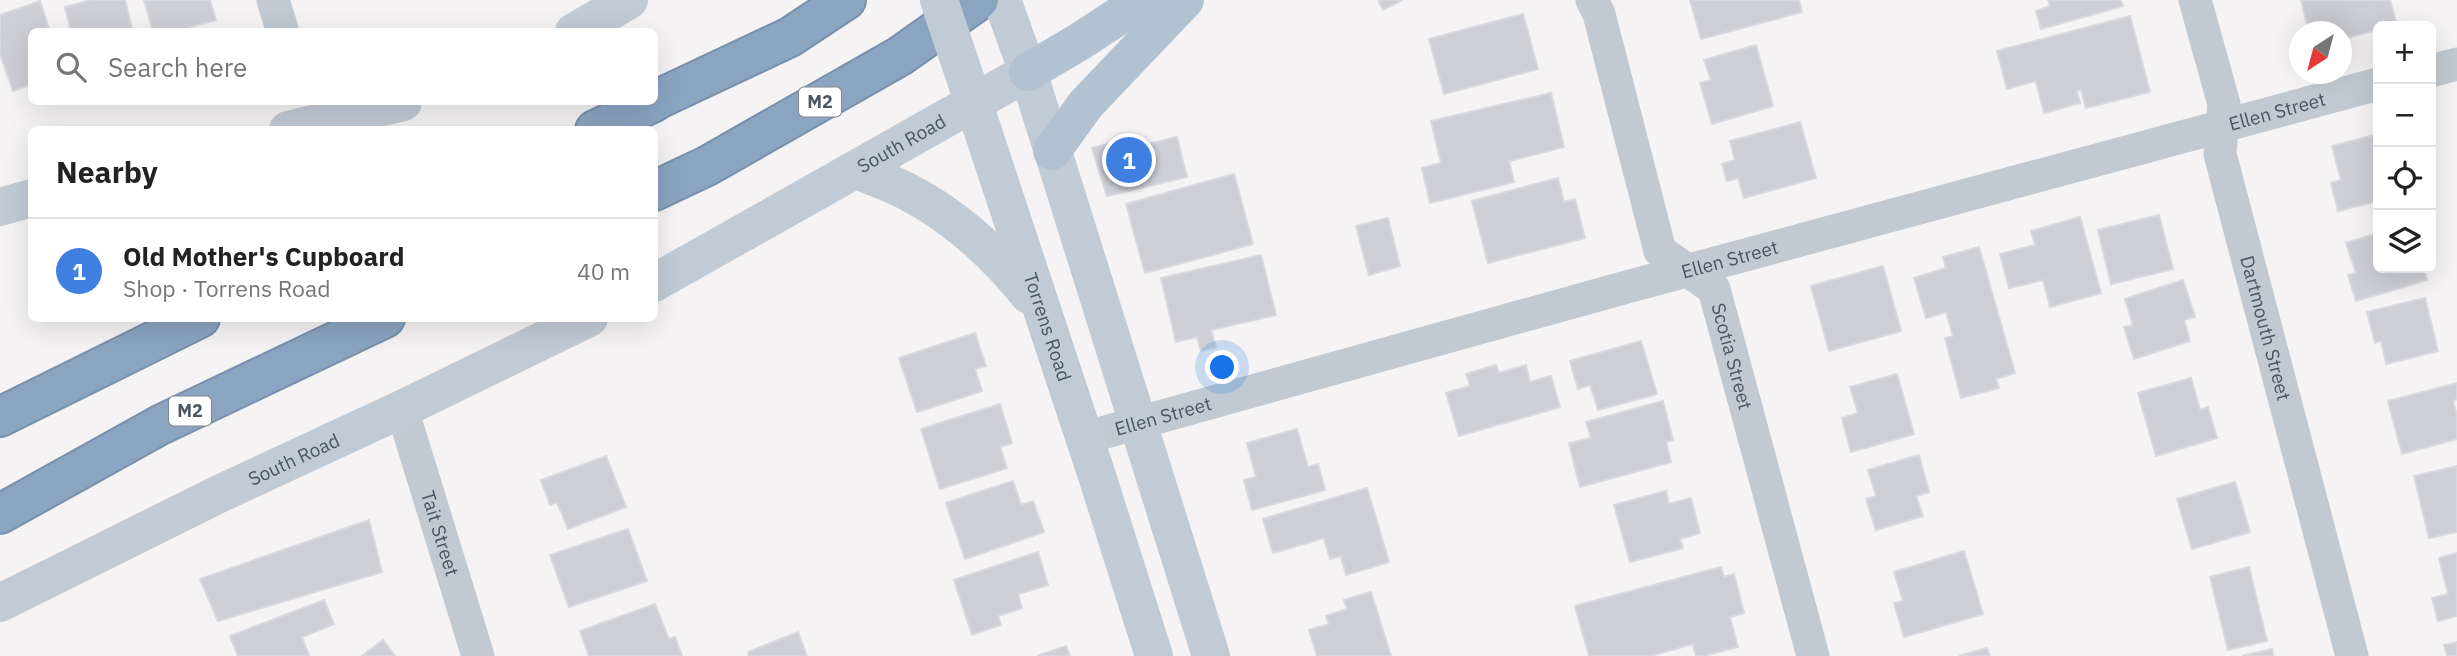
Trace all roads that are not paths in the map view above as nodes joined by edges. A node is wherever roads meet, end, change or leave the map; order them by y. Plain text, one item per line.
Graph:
1 (273, 0) edge
2 (629, 0) edge
3 (846, 0) edge
4 (939, 0) edge
5 (979, 0) edge
6 (1002, 0) edge
7 (1143, 0) edge
8 (1185, 0) edge
9 (1592, 0) edge
10 (2195, 0) edge
11 (282, 28) edge
12 (581, 28) edge
13 (2457, 64) edge
14 (2436, 70) edge
15 (1028, 72) junction
16 (2373, 86) edge
17 (658, 99) edge
18 (972, 101) junction
19 (384, 105) edge
20 (646, 105) edge
21 (303, 118) edge
22 (603, 126) edge
23 (2221, 129) junction
24 (1052, 151) junction
25 (857, 170) junction
26 (658, 189) edge
27 (28, 199) edge
28 (0, 207) edge
29 (1688, 271) junction
30 (658, 281) edge
31 (1042, 310) junction
32 (192, 322) edge
33 (377, 322) edge
34 (581, 322) edge
35 (402, 409) junction
36 (0, 417) edge
37 (1137, 423) junction
38 (1084, 438) junction
39 (0, 514) edge
40 (0, 603) edge
41 (478, 656) edge
42 (1154, 656) edge
43 (1210, 656) edge
44 (1812, 656) edge
45 (2352, 656) edge

1 - 11 street
2 - 12 main road
3 - 17 highway
4 - 18 main road, Torrens Road, bridge
5 - 26 highway, M2
6 - 15 main road
7 - 15 main road, South Road
8 - 24 main road
9 - 29 street, Scotia Street
10 - 23 street, Dartmouth Street
13 - 14 street
15 - 18 main road, South Road
15 - 24 main road
16 - 23 street, Ellen Street
18 - 25 main road, South Road
18 - 31 main road, Torrens Road
19 - 21 main road
20 - 22 highway
23 - 29 street, Ellen Street
23 - 45 street, Dartmouth Street
24 - 37 main road
25 - 30 main road, South Road
25 - 31 main road
27 - 28 main road
29 - 37 street, Ellen Street
29 - 44 street, Scotia Street
31 - 38 main road, Torrens Road
32 - 36 highway
33 - 39 highway, M2
34 - 35 main road, South Road
35 - 40 main road, South Road
35 - 41 street, Tait Street
37 - 38 street, Ellen Street
37 - 43 main road
38 - 42 main road, Torrens Road

